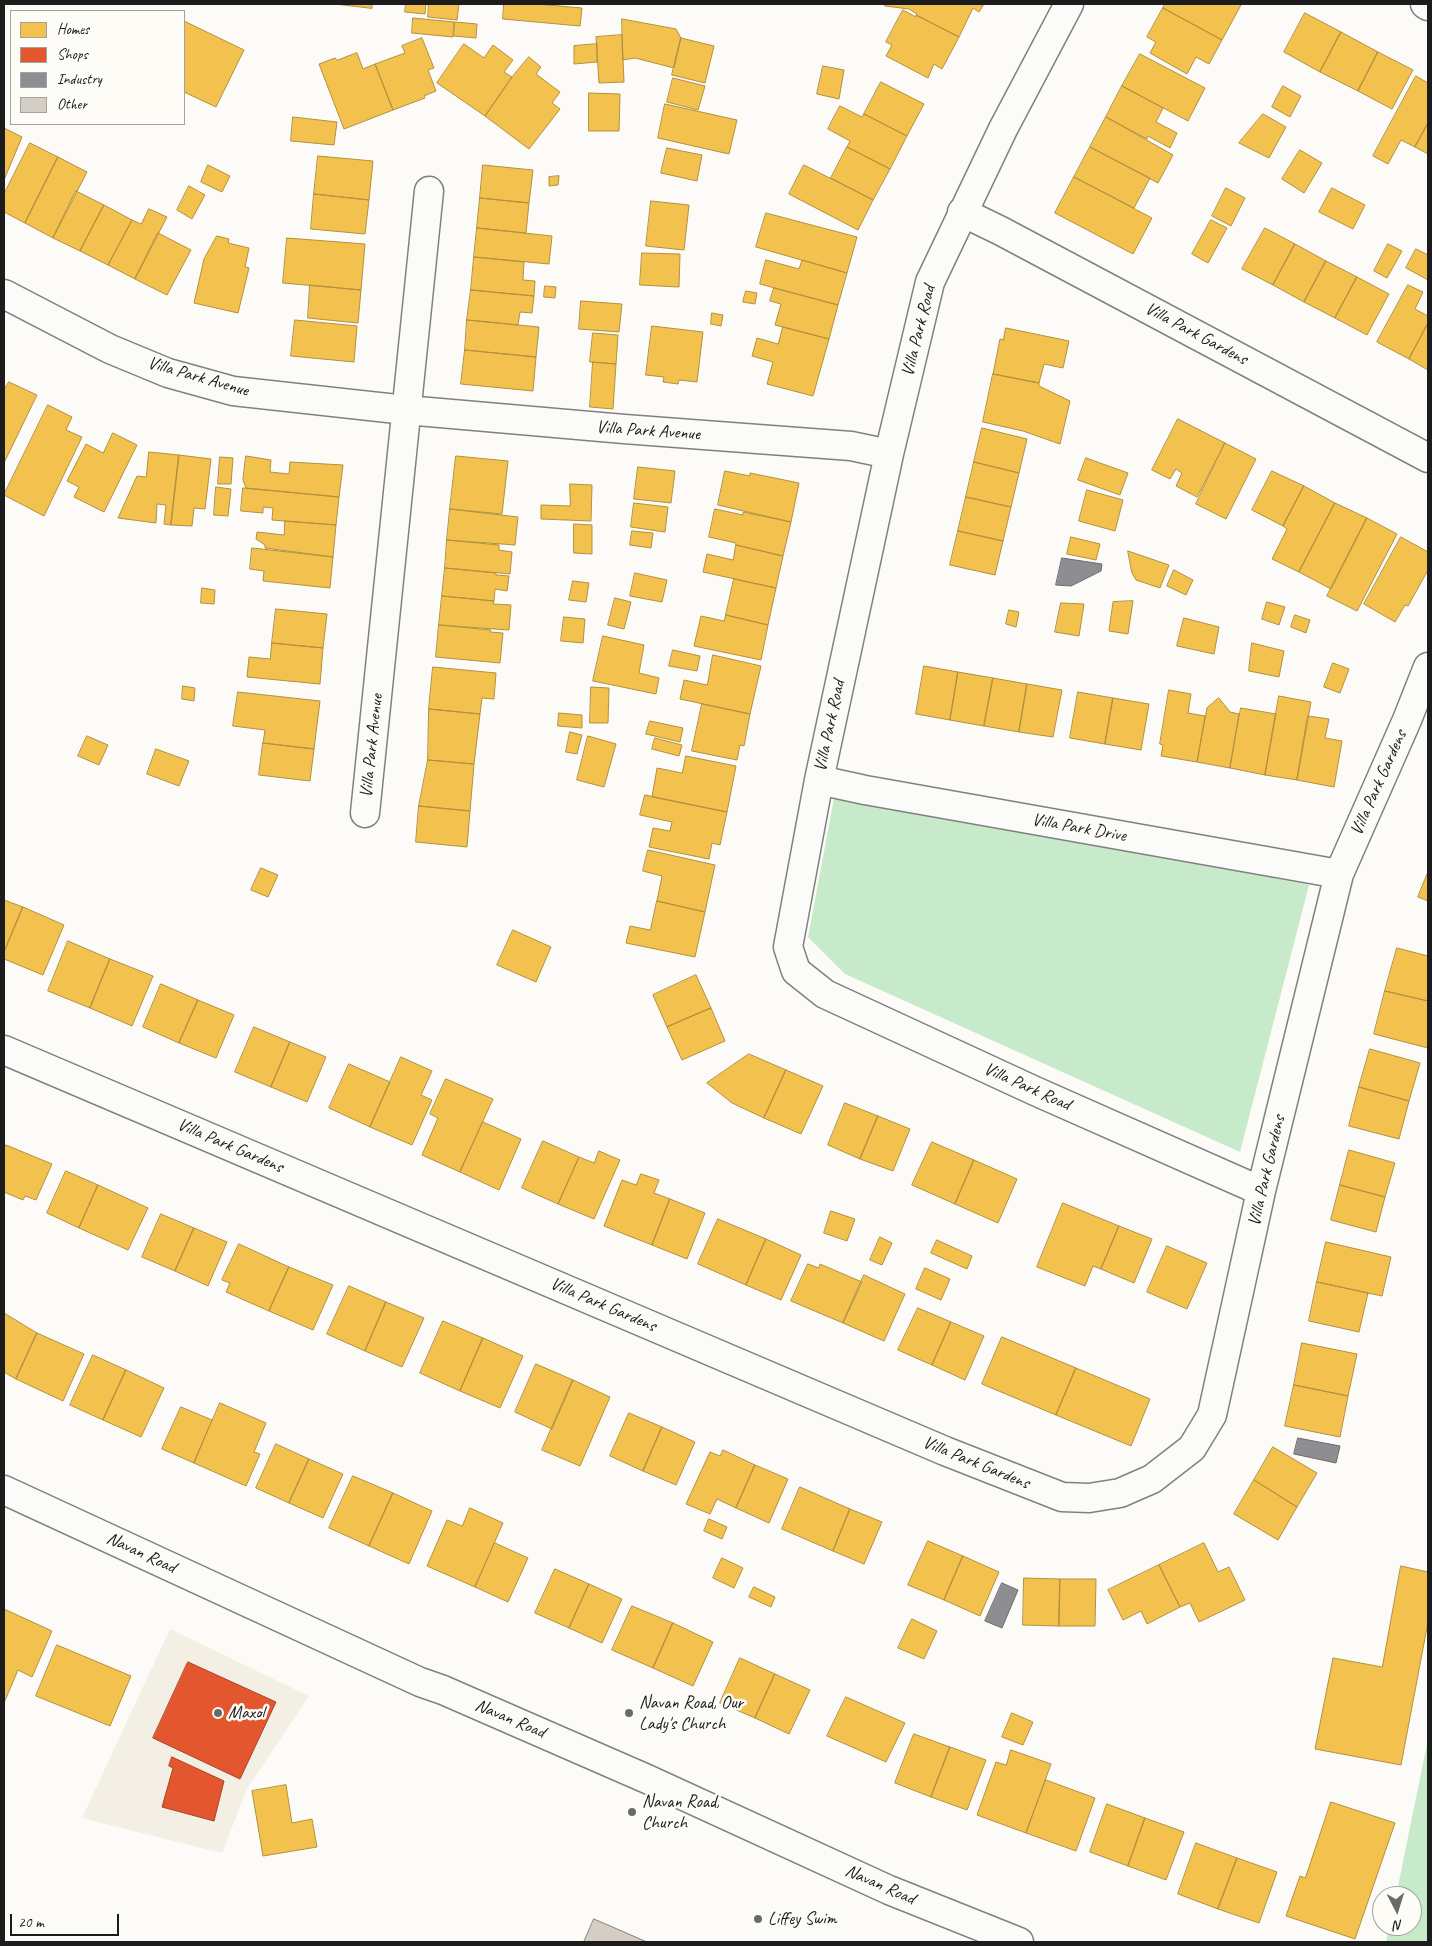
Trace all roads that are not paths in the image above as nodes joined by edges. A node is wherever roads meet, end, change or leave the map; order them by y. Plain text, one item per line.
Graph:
1 (1069, 4) edge
2 (429, 191) dead end
3 (962, 212) junction
4 (4, 294) edge
5 (406, 410) junction
6 (890, 454) junction
7 (1428, 458) edge
8 (1428, 667) edge
9 (819, 780) junction
10 (365, 813) dead end
11 (1339, 874) junction
12 (4, 1050) edge
13 (1261, 1191) junction
14 (4, 1490) edge
15 (1019, 1942) edge

1 - 3 street, Villa Park Road
2 - 5 street, Villa Park Avenue
3 - 6 street, Villa Park Road
3 - 7 street, Villa Park Gardens
4 - 5 street, Villa Park Avenue
5 - 6 street, Villa Park Avenue
5 - 10 street, Villa Park Avenue
6 - 9 street, Villa Park Road
8 - 11 street, Villa Park Gardens
9 - 11 street, Villa Park Drive
9 - 13 street, Villa Park Road
11 - 13 street, Villa Park Gardens
12 - 13 street, Villa Park Gardens
14 - 15 street, Navan Road

